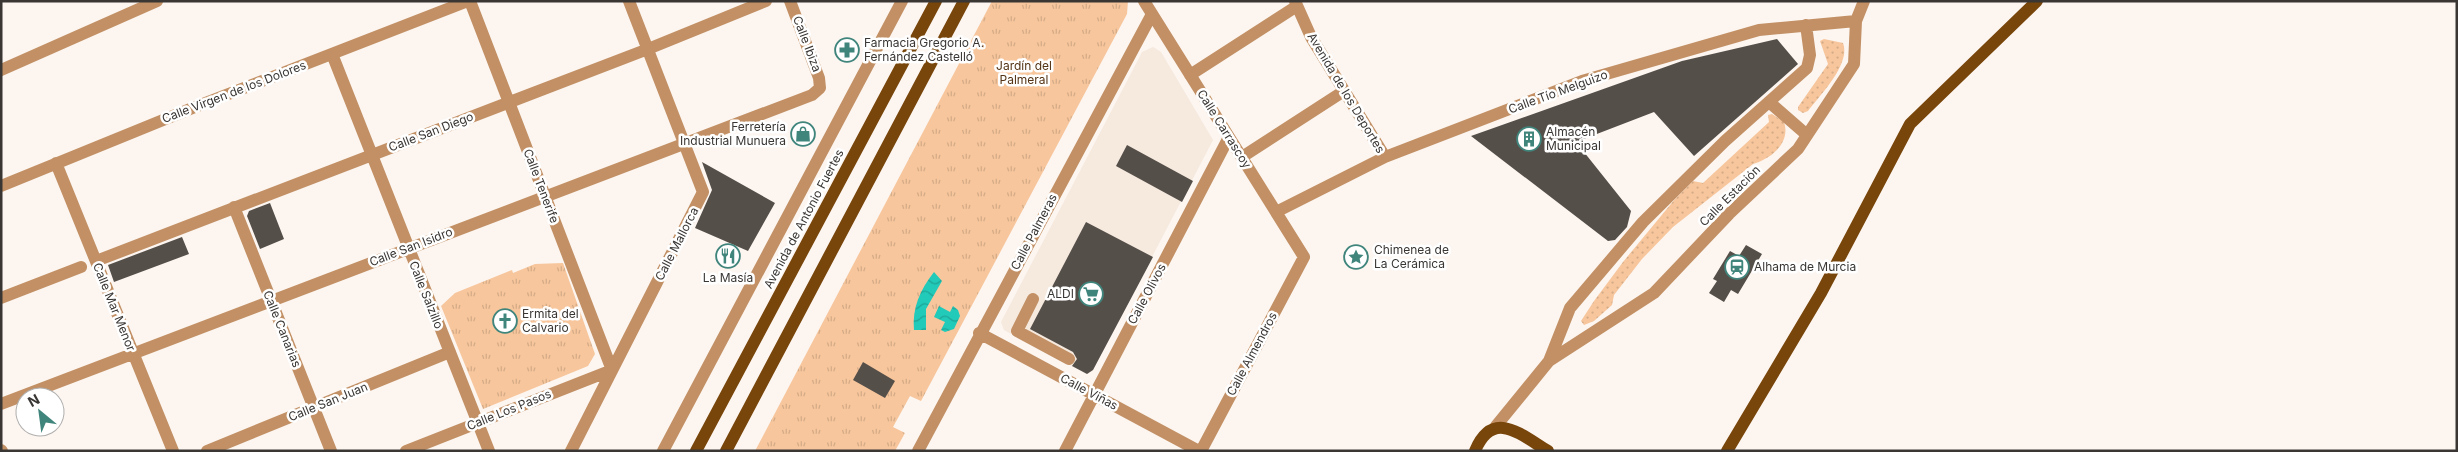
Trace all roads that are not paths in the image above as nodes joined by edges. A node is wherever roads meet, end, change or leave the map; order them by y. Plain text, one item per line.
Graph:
1 (157, 1) edge
2 (469, 1) edge
3 (629, 1) edge
4 (766, 1) edge
5 (790, 1) edge
6 (902, 1) edge
7 (936, 1) edge
8 (964, 1) edge
9 (1144, 1) edge
10 (1864, 1) edge
11 (2037, 1) edge
12 (1296, 3) edge
13 (1152, 14) junction
14 (1856, 21) junction
15 (1806, 25) junction
16 (648, 49) junction
17 (332, 54) junction
18 (1, 70) edge
19 (1190, 75) junction
20 (820, 88) joint
21 (1344, 91) junction
22 (509, 102) junction
23 (1769, 102) junction
24 (1807, 135) junction
25 (1229, 138) junction
26 (684, 142) junction
27 (371, 155) junction
28 (1242, 157) junction
29 (1385, 157) junction
30 (56, 163) junction
31 (1, 186) edge
32 (544, 196) junction
33 (234, 207) junction
34 (1276, 212) junction
35 (408, 248) junction
36 (1304, 257) joint
37 (96, 261) junction
38 (81, 267) dead end
39 (1033, 299) dead end
40 (2, 300) edge
41 (271, 301) junction
42 (979, 333) junction
43 (450, 352) junction
44 (133, 353) junction
45 (1069, 359) dead end
46 (1549, 361) junction
47 (612, 370) junction
48 (1095, 394) junction
49 (1, 404) edge
50 (314, 407) junction
51 (478, 423) junction
52 (1496, 426) junction
53 (173, 451) edge
54 (207, 451) edge
55 (331, 451) edge
56 (406, 451) edge
57 (489, 451) edge
58 (571, 451) edge
59 (663, 451) edge
60 (696, 451) edge
61 (726, 451) edge
62 (918, 451) edge
63 (1064, 451) edge
64 (1200, 451) edge
65 (1475, 451) edge
66 (1548, 451) edge
67 (1727, 451) edge

1 - 18 street
2 - 17 street, Calle Virgen de los Dolores
2 - 22 street, Calle Tenerife
3 - 16 street, Calle Mallorca
4 - 16 street, Calle San Diego
5 - 20 street, Calle Ibiza
6 - 59 street, Avenida de Antonio Fuertes
7 - 60 main road, Avenida de Antonio Fuertes
8 - 61 main road
9 - 13 street, Calle Carrascoy
10 - 14 street, Calle Estación
11 - 67 main road
12 - 19 street
12 - 21 street, Avenida de los Deportes
13 - 19 street, Calle Carrascoy
13 - 42 street, Calle Palmeras
14 - 15 street, Calle Tío Melguizo
14 - 24 street, Calle Estación
15 - 23 street, Calle Estación
15 - 29 street, Calle Tío Melguizo
16 - 22 street, Calle San Diego
16 - 26 street, Calle Mallorca
17 - 27 street, Calle Salzillo
17 - 30 street, Calle Virgen de los Dolores
19 - 25 street, Calle Carrascoy
20 - 26 street, Calle San Isidro
21 - 28 street
21 - 29 street, Avenida de los Deportes
22 - 27 street, Calle San Diego
22 - 32 street, Calle Tenerife
23 - 24 street
23 - 46 street, Calle Estación
24 - 46 street, Calle Estación
25 - 28 street, Calle Carrascoy
25 - 48 street, Calle Olivos
26 - 32 street, Calle San Isidro
26 - 47 street, Calle Mallorca
27 - 33 street, Calle San Diego
27 - 35 street, Calle Salzillo
28 - 34 street, Calle Carrascoy
29 - 34 street, Calle Tío Melguizo
30 - 31 street, Calle Virgen de los Dolores
30 - 37 street, Calle Mar Menor
32 - 35 street, Calle San Isidro
32 - 47 street, Calle Tenerife
33 - 37 street, Calle San Diego
33 - 41 street, Calle Canarias
34 - 36 street, Calle Carrascoy
35 - 41 street, Calle San Isidro
35 - 43 street, Calle Salzillo
36 - 64 street, Calle Almendros
37 - 44 street, Calle Mar Menor
38 - 40 street
39 - 45 street
41 - 44 street, Calle San Isidro
41 - 50 street, Calle Canarias
42 - 48 street, Calle Viñas
42 - 62 street, Calle Palmeras
43 - 50 street, Calle San Juan
43 - 51 street, Calle Salzillo
44 - 49 street, Calle San Isidro
44 - 53 street, Calle Mar Menor
46 - 52 street, Calle Estación
47 - 51 street, Calle Los Pasos
47 - 58 street, Calle Mallorca
48 - 63 street, Calle Olivos
48 - 64 street, Calle Viñas
50 - 54 street, Calle San Juan
50 - 55 street, Calle Canarias
51 - 56 street, Calle Los Pasos
51 - 57 street, Calle Salzillo
52 - 65 main road, Calle Estación
52 - 66 main road

